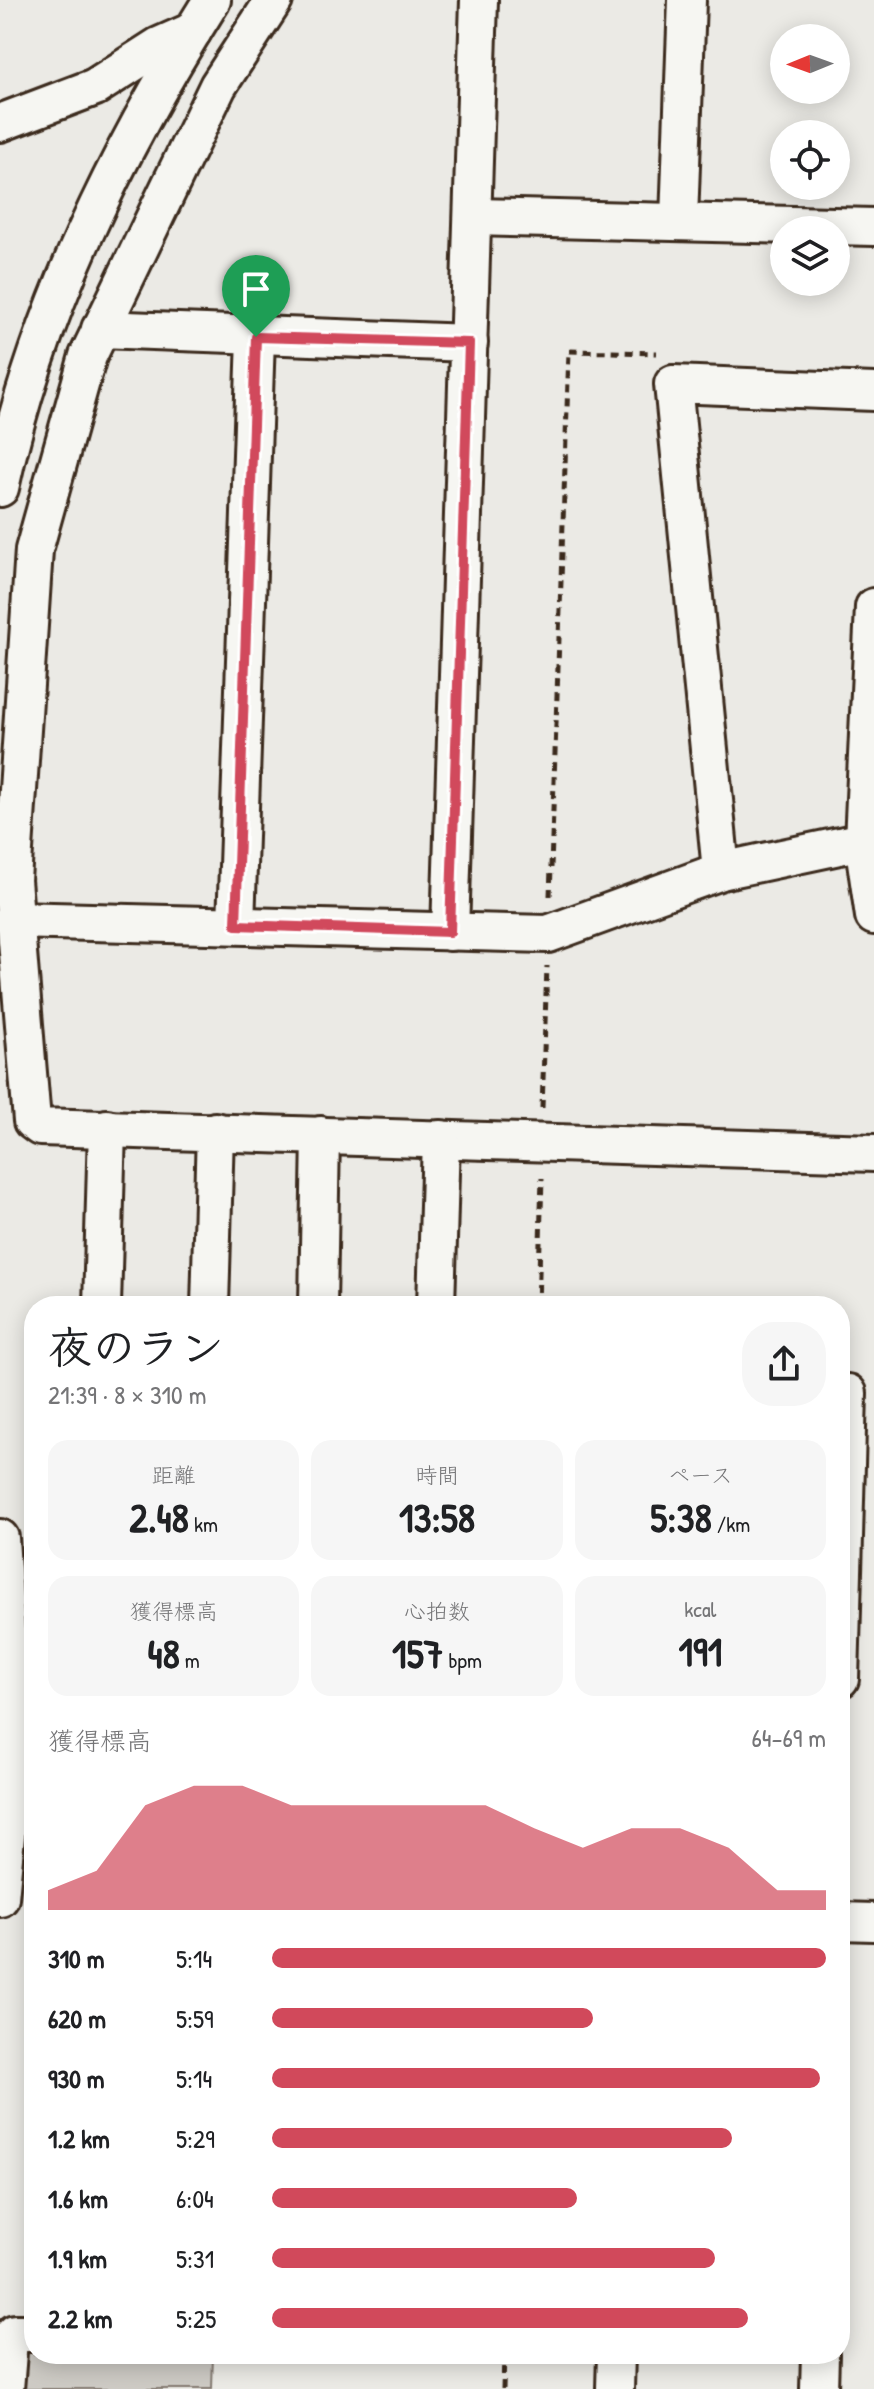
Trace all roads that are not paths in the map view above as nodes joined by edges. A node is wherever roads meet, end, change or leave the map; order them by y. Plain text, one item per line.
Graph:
1 (212, 0) edge
2 (274, 0) edge
3 (479, 0) edge
4 (687, 0) edge
5 (193, 31) junction
6 (0, 123) edge
7 (474, 217) junction
8 (679, 220) junction
9 (874, 227) edge
10 (100, 329) junction
11 (256, 337) junction
12 (469, 343) junction
13 (874, 392) edge
14 (0, 488) edge
15 (874, 607) edge
16 (863, 841) junction
17 (721, 871) junction
18 (874, 916) edge
19 (14, 920) junction
20 (236, 925) junction
21 (450, 932) junction
22 (107, 1128) junction
23 (215, 1131) junction
24 (321, 1135) junction
25 (441, 1139) junction
26 (874, 1153) edge
27 (102, 1296) edge
28 (210, 1296) edge
29 (318, 1296) edge
30 (436, 1296) edge
31 (0, 1538) edge
32 (24, 1754) edge
33 (0, 1898) edge
34 (850, 1921) edge
35 (874, 1922) edge
36 (24, 2333) edge
37 (616, 2364) edge
38 (820, 2364) edge
39 (5, 2389) edge
40 (615, 2389) edge
41 (819, 2389) edge

1 - 5 street
2 - 10 street
3 - 7 street
4 - 8 street
5 - 6 street
5 - 14 street
7 - 8 street
7 - 12 street
8 - 9 street
10 - 11 street
10 - 19 street
11 - 12 street
11 - 20 street
12 - 21 street
13 - 17 street
15 - 16 street
16 - 17 street
16 - 18 street
17 - 21 street
19 - 20 street
19 - 22 street
20 - 21 street
22 - 23 street
22 - 27 street
23 - 24 street
23 - 28 street
24 - 25 street
24 - 29 street
25 - 26 street
25 - 30 street
31 - 32 street
32 - 33 street
34 - 35 street
36 - 39 street
37 - 40 street
38 - 41 street

